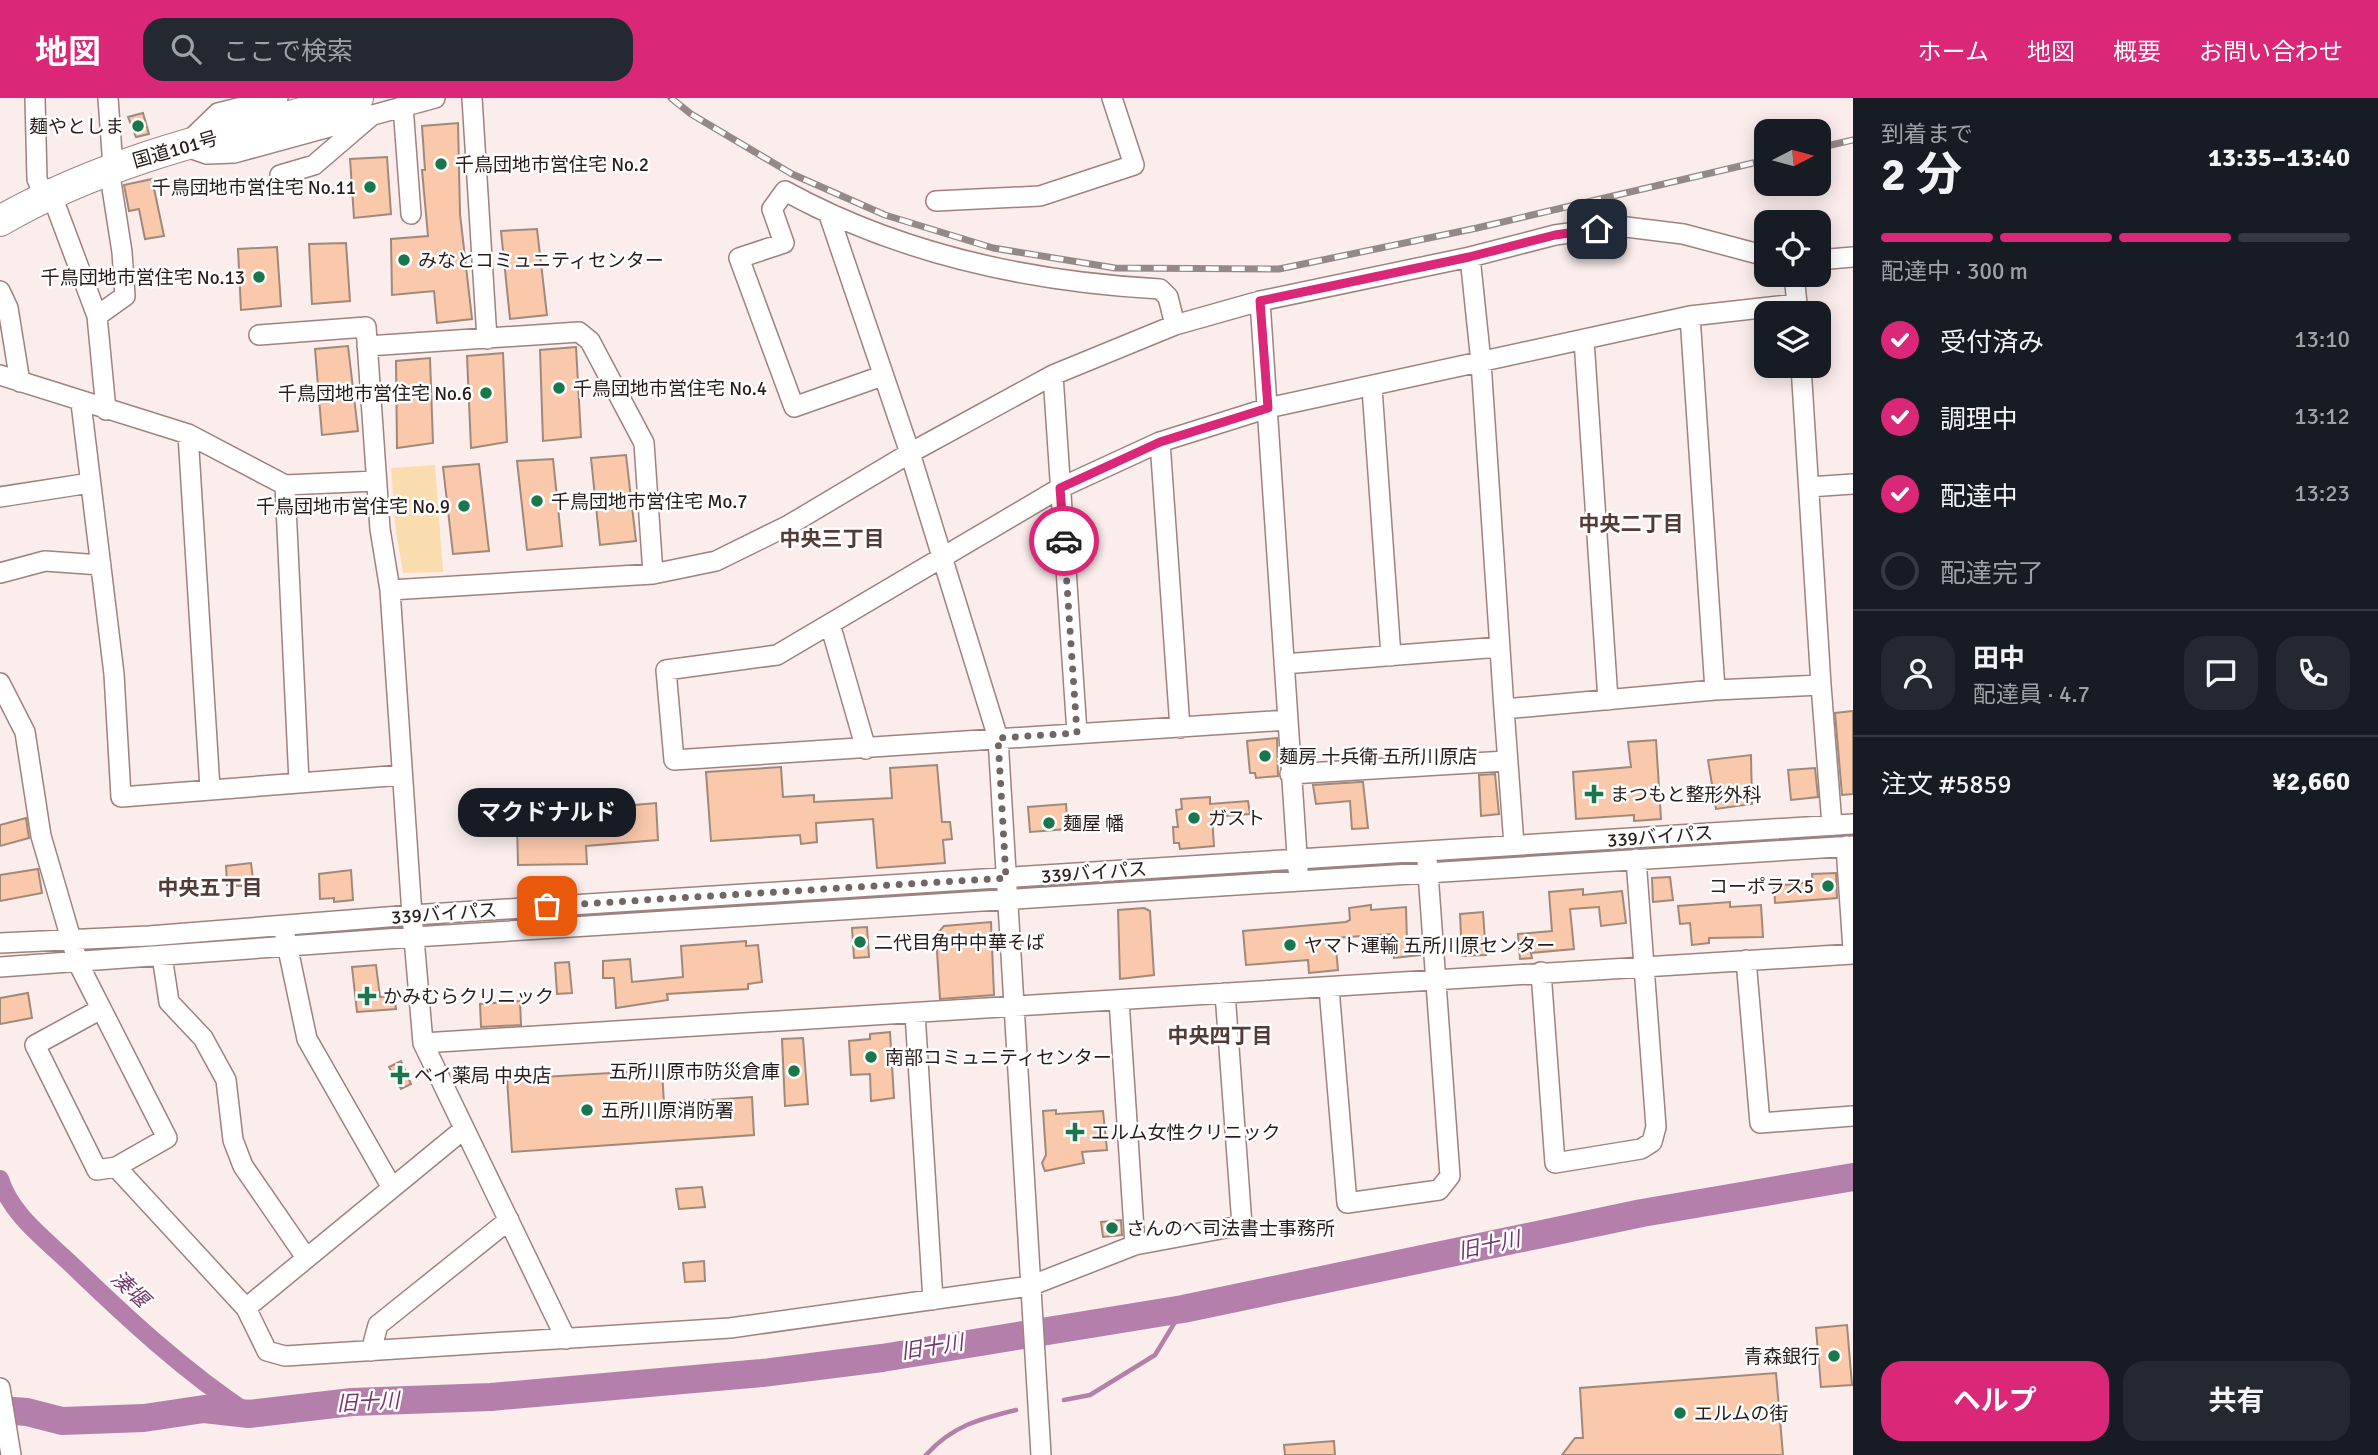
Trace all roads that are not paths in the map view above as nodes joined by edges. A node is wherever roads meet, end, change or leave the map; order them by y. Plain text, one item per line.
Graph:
1 (35, 98) edge
2 (108, 98) edge
3 (278, 98) edge
4 (435, 98) edge
5 (472, 98) edge
6 (1112, 98) edge
7 (367, 105) edge
8 (402, 106) junction
9 (230, 113) edge
10 (184, 146) junction
11 (111, 168) junction
12 (280, 175) dead end
13 (47, 195) junction
14 (936, 201) dead end
15 (411, 214) dead end
16 (829, 215) junction
17 (0, 220) edge
18 (1754, 253) edge
19 (1469, 257) junction
20 (1853, 257) edge
21 (1831, 259) edge
22 (0, 291) edge
23 (1260, 301) junction
24 (1754, 311) edge
25 (97, 316) junction
26 (1690, 316) junction
27 (1175, 325) junction
28 (259, 335) dead end
29 (487, 339) junction
30 (1584, 340) junction
31 (367, 346) junction
32 (1481, 362) junction
33 (0, 375) edge
34 (1053, 375) junction
35 (882, 376) junction
36 (1802, 378) edge
37 (20, 382) junction
38 (1372, 387) junction
39 (81, 403) junction
40 (1268, 408) junction
41 (106, 410) junction
42 (188, 434) junction
43 (1160, 442) junction
44 (910, 453) junction
45 (376, 481) junction
46 (90, 483) junction
47 (1853, 484) edge
48 (285, 485) junction
49 (1809, 487) junction
50 (1060, 488) junction
51 (0, 498) edge
52 (941, 557) junction
53 (101, 565) junction
54 (0, 573) edge
55 (653, 575) junction
56 (390, 590) junction
57 (830, 624) junction
58 (1500, 647) junction
59 (1391, 656) junction
60 (1284, 664) junction
61 (0, 683) edge
62 (1821, 685) junction
63 (1715, 690) junction
64 (1608, 699) junction
65 (1504, 709) junction
66 (1287, 720) junction
67 (1181, 728) junction
68 (1077, 733) junction
69 (998, 738) junction
70 (866, 749) junction
71 (1506, 761) junction
72 (1290, 774) junction
73 (402, 775) junction
74 (299, 782) junction
75 (210, 789) junction
76 (1853, 824) edge
77 (1832, 825) junction
78 (1514, 845) junction
79 (1849, 846) edge
80 (1426, 851) junction
81 (1297, 858) junction
82 (1636, 859) junction
83 (1429, 872) junction
84 (1006, 878) junction
85 (1299, 880) junction
86 (1008, 901) junction
87 (412, 915) junction
88 (284, 925) junction
89 (414, 937) junction
90 (71, 941) junction
91 (0, 943) edge
92 (287, 948) junction
93 (1853, 952) edge
94 (163, 956) junction
95 (1746, 960) junction
96 (78, 963) junction
97 (0, 967) edge
98 (1643, 968) junction
99 (1541, 972) junction
100 (1436, 980) junction
101 (1329, 988) junction
102 (1225, 993) junction
103 (1119, 1000) junction
104 (1015, 1006) junction
105 (101, 1009) junction
106 (915, 1013) junction
107 (424, 1043) junction
108 (1853, 1116) edge
109 (464, 1129) junction
110 (116, 1167) junction
111 (391, 1186) junction
112 (509, 1220) junction
113 (1135, 1245) junction
114 (305, 1256) junction
115 (1030, 1292) junction
116 (933, 1300) junction
117 (246, 1308) junction
118 (566, 1339) junction
119 (371, 1351) junction
120 (0, 1388) edge
121 (1040, 1446) edge
122 (10, 1447) edge

1 - 13 street
2 - 11 street
3 - 9 street
4 - 8 street
5 - 29 street
6 - 14 street
7 - 8 street
7 - 9 highway, 国道101号
7 - 10 street
7 - 12 street
8 - 15 street
9 - 10 highway, 国道101号
10 - 11 highway, 国道101号
11 - 13 highway, 国道101号
11 - 25 street
13 - 17 highway, 国道101号
13 - 25 street
16 - 27 street
16 - 35 street
16 - 35 street
18 - 19 street
19 - 23 street
19 - 32 street
20 - 21 street
22 - 37 street
23 - 27 street
23 - 40 street
24 - 26 street
25 - 41 street
26 - 30 street
26 - 63 street
27 - 34 street
28 - 31 street
29 - 31 street
29 - 55 street
30 - 32 street
30 - 64 street
31 - 45 street
32 - 38 street
32 - 58 street
33 - 37 street
34 - 44 street
34 - 50 street
35 - 44 street
36 - 49 street
37 - 39 street
38 - 40 street
38 - 59 street
39 - 41 street
39 - 46 street
40 - 43 street
40 - 60 street
41 - 42 street
42 - 48 street
42 - 75 street
43 - 50 street
43 - 67 street
44 - 52 street
44 - 55 street
45 - 48 street
45 - 56 street
46 - 51 street
46 - 53 street
47 - 49 street
48 - 74 street
49 - 62 street
50 - 52 street
50 - 68 street
52 - 57 street
52 - 69 street
53 - 54 street
53 - 75 street
55 - 56 street
56 - 73 street
57 - 70 street
57 - 70 street
58 - 59 street
58 - 65 street
59 - 60 street
60 - 66 street
61 - 90 street
62 - 63 street
62 - 77 street
63 - 64 street
64 - 65 street
65 - 71 street
66 - 67 street
66 - 72 street
67 - 68 street
68 - 69 street
69 - 70 street
69 - 84 street
71 - 72 street
71 - 78 street
72 - 81 street
73 - 74 street
73 - 87 street
74 - 75 street
76 - 77 street, 339バイパス
77 - 78 street, 339バイパス
78 - 80 street, 339バイパス
79 - 82 street
79 - 93 street
80 - 81 street, 339バイパス
80 - 83 street
81 - 84 street, 339バイパス
81 - 85 street
82 - 83 street
82 - 98 street
83 - 85 street
83 - 100 street
84 - 86 street
84 - 87 street, 339バイパス
85 - 86 street
86 - 89 street
86 - 104 street
87 - 88 street, 339バイパス
87 - 89 street
88 - 90 street, 339バイパス
88 - 92 street
89 - 92 street
89 - 107 street
90 - 91 street, 339バイパス
90 - 96 street
92 - 94 street
92 - 111 street
93 - 95 street
94 - 96 street
94 - 114 street
95 - 98 street
95 - 108 street
96 - 97 street
96 - 105 street
98 - 99 street
98 - 99 street
99 - 100 street
100 - 101 street
100 - 101 street
101 - 102 street
102 - 103 street
102 - 113 street
103 - 104 street
103 - 113 street
104 - 106 street
104 - 115 street
105 - 110 street
105 - 110 street
106 - 107 street
106 - 116 street
107 - 109 street
109 - 111 street
109 - 112 street
110 - 117 street
111 - 114 street
112 - 118 street
112 - 119 street
113 - 115 street
114 - 117 street
115 - 116 street
115 - 121 street
116 - 118 street
117 - 119 street
118 - 119 street
120 - 122 street

